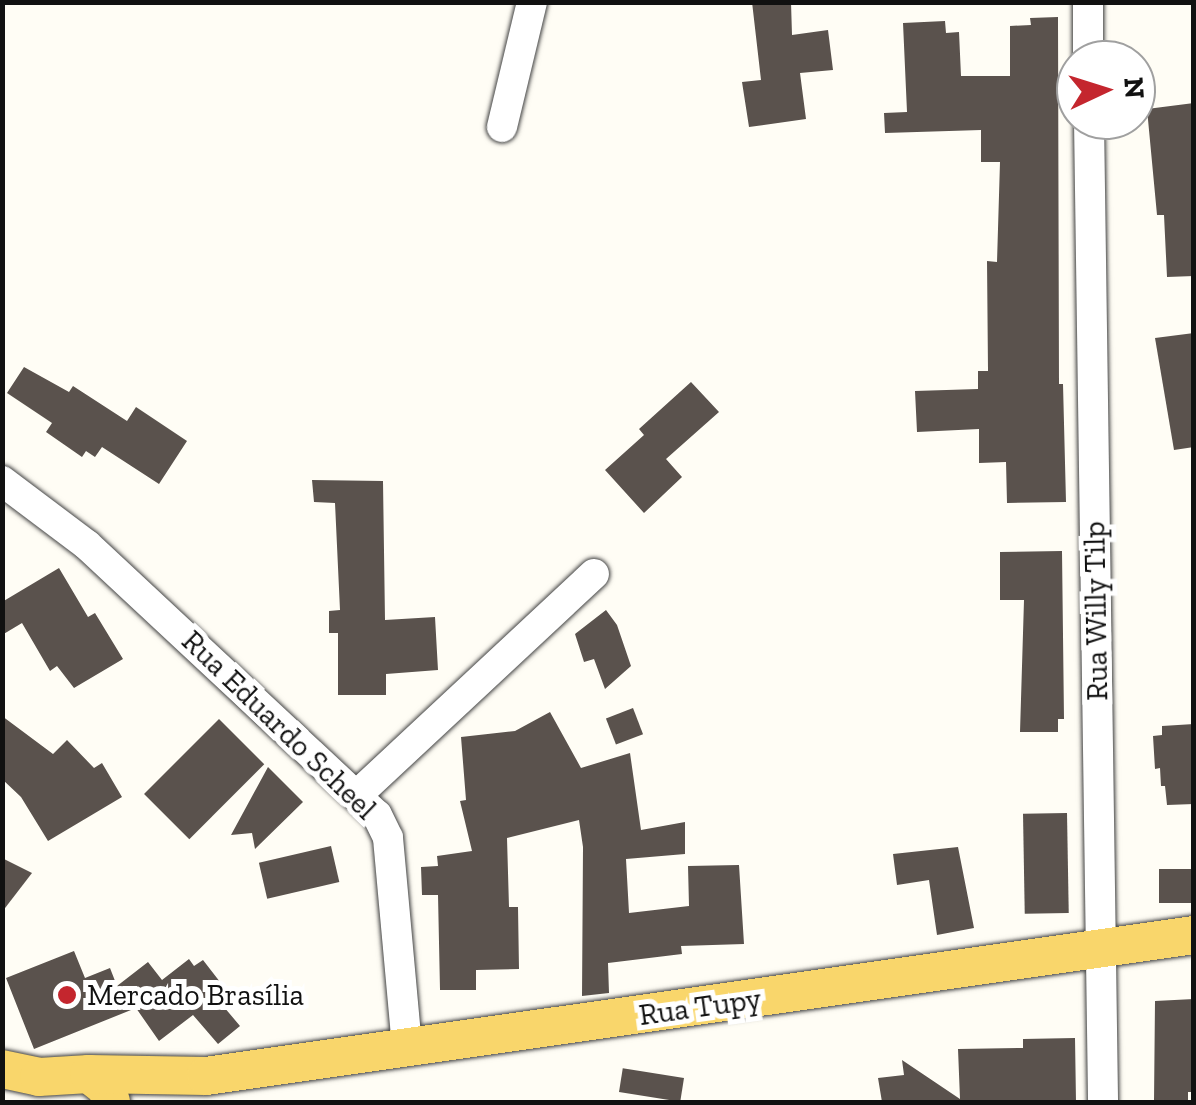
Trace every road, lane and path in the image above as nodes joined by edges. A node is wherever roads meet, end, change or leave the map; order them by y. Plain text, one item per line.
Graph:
1 (532, 2) edge
2 (1088, 2) edge
3 (1088, 40) edge
4 (502, 127) dead end
5 (1089, 140) edge
6 (2, 480) edge
7 (594, 574) dead end
8 (356, 795) junction
9 (1194, 936) edge
10 (1102, 950) junction
11 (407, 1048) junction
12 (206, 1076) junction
13 (38, 1086) edge
14 (141, 1102) edge
15 (1103, 1102) edge

1 - 4 street
2 - 3 street
5 - 10 street, Rua Willy Tilp
6 - 8 street, Rua Eduardo Scheel
7 - 8 street
8 - 11 street, Rua Eduardo Scheel
9 - 10 main road, Rua Tupy
10 - 11 main road, Rua Tupy
10 - 15 street, Rua Willy Tilp
11 - 12 main road, Rua Tupy
12 - 13 main road, Rua Tupy
12 - 14 main road, Rua Tupy

